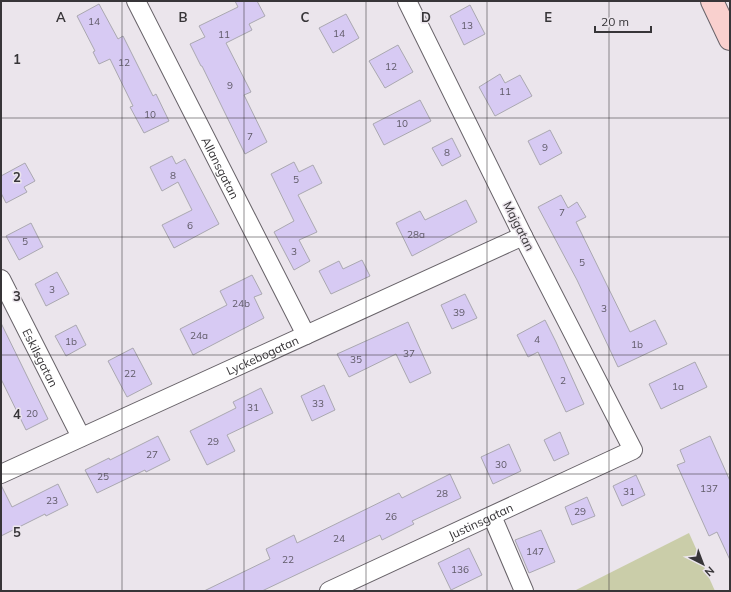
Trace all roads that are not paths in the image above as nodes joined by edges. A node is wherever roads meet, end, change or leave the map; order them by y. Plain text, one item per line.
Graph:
1 (136, 1) edge
2 (407, 1) edge
3 (712, 1) edge
4 (726, 30) edge
5 (523, 236) junction
6 (1, 279) edge
7 (306, 335) junction
8 (81, 437) junction
9 (633, 450) joint
10 (1, 474) edge
11 (492, 516) junction
12 (329, 591) edge
13 (524, 591) edge

1 - 7 street, Allansgatan
2 - 5 street, Majgatan
3 - 4 main road
5 - 7 street, Lyckebogatan
5 - 9 street, Majgatan
6 - 8 street, Eskilsgatan
7 - 8 street, Lyckebogatan
8 - 10 street, Lyckebogatan
9 - 11 street, Justinsgatan
11 - 12 street, Justinsgatan
11 - 13 street

